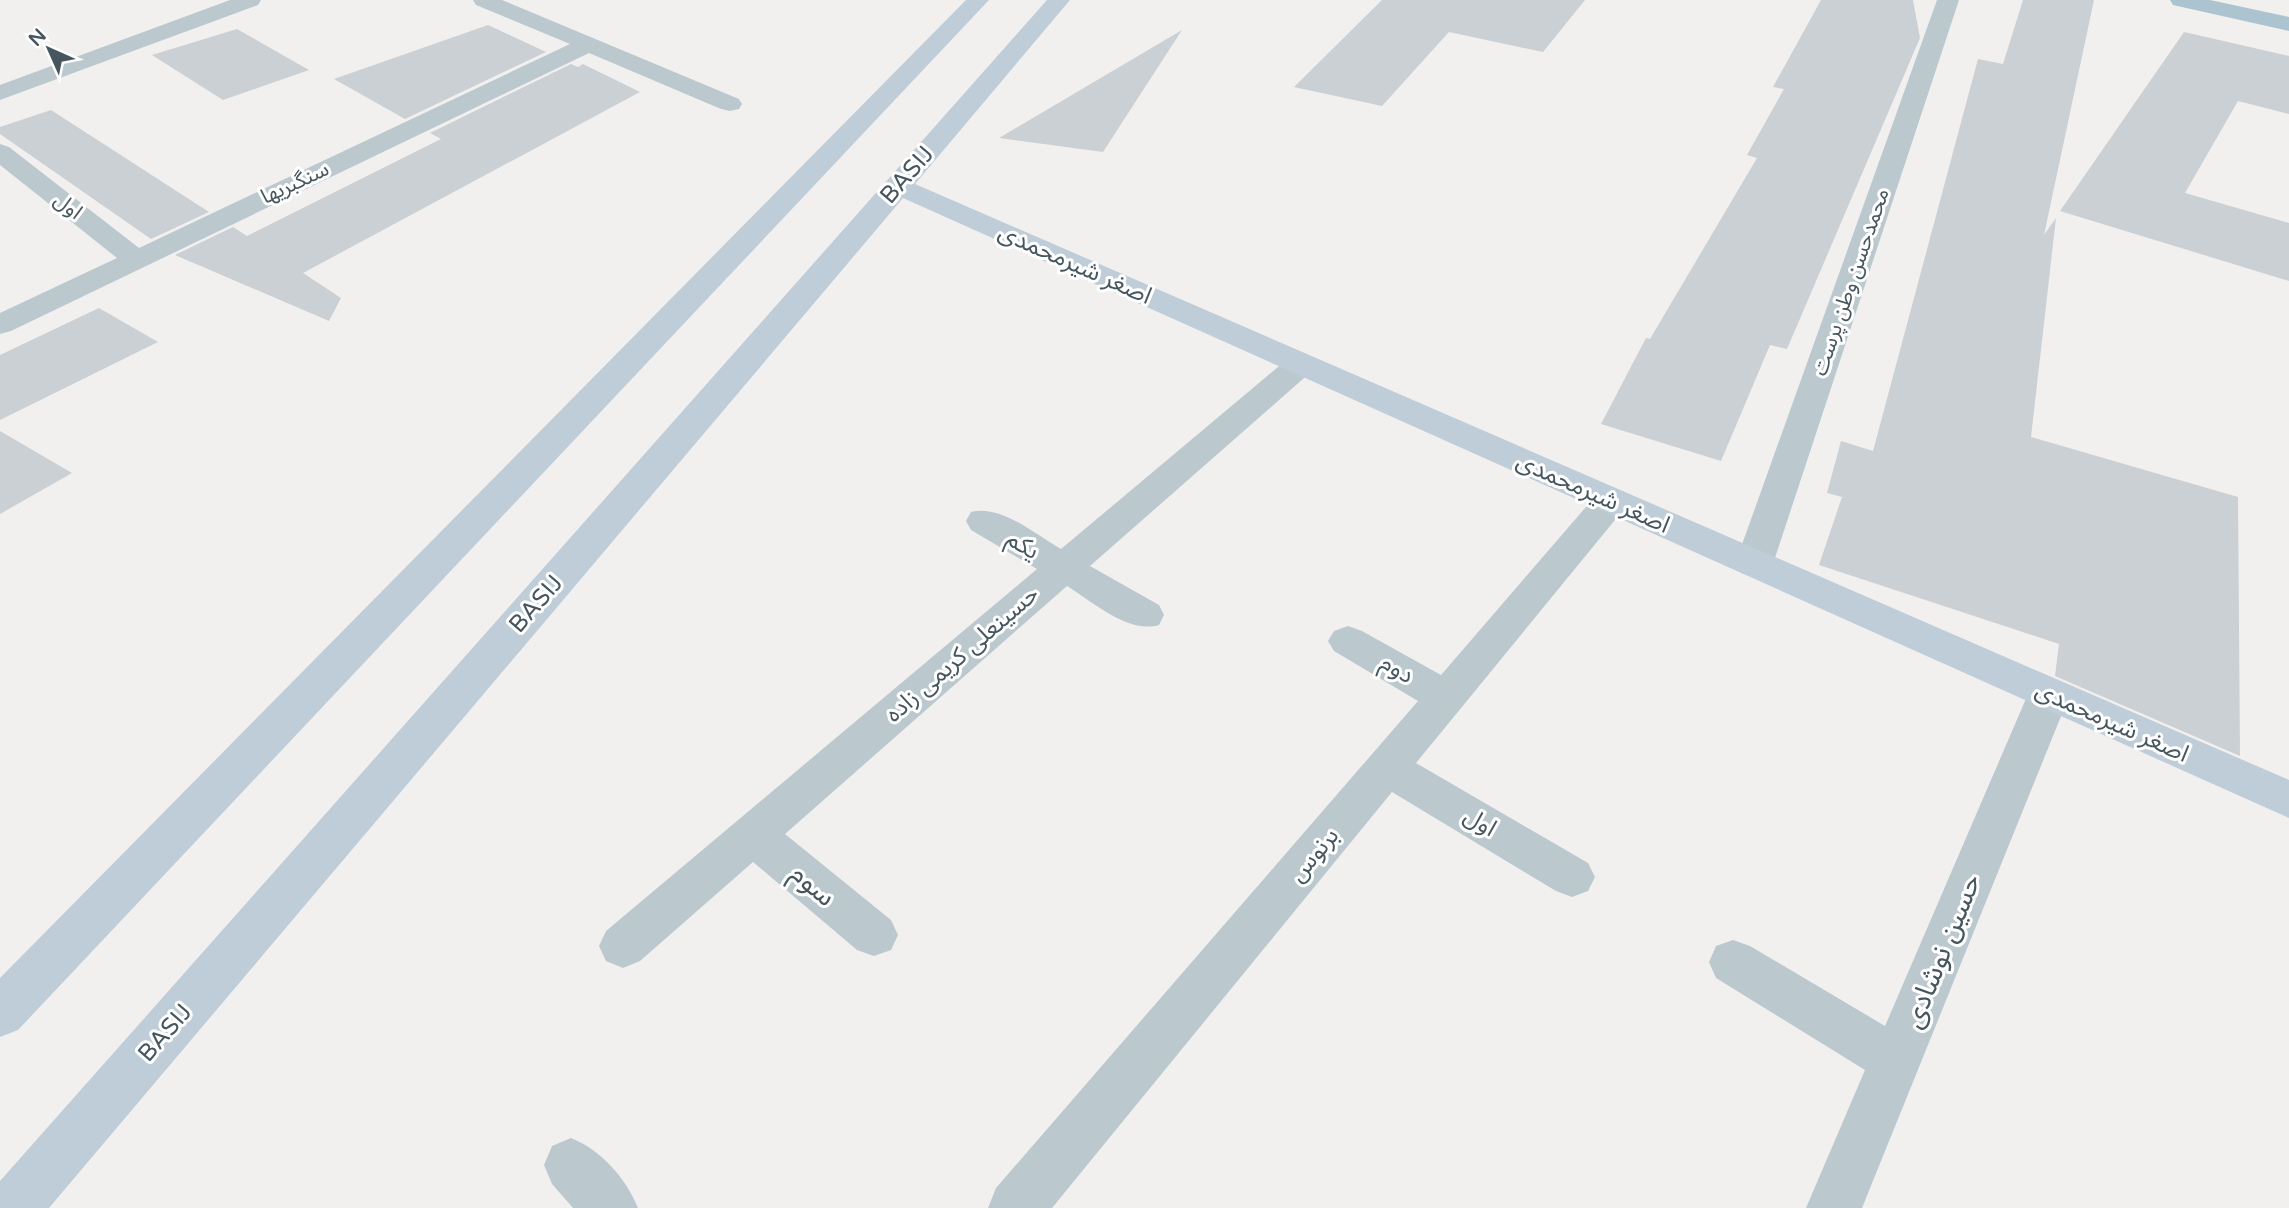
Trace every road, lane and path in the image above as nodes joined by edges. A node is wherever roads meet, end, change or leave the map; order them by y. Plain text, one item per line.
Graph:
1 (250, 0) edge
2 (484, 0) edge
3 (978, 0) edge
4 (1059, 0) edge
5 (1948, 0) edge
6 (2181, 0) edge
7 (2261, 0) edge
8 (2289, 6) edge
9 (2289, 24) edge
10 (591, 43) junction
11 (0, 93) edge
12 (730, 104) dead end
13 (0, 152) edge
14 (898, 186) junction
15 (135, 259) junction
16 (0, 325) edge
17 (1301, 364) junction
18 (1611, 501) junction
19 (984, 521) dead end
20 (1754, 564) junction
21 (1062, 569) junction
22 (1145, 615) dead end
23 (1348, 641) dead end
24 (2049, 694) junction
25 (1446, 697) junction
26 (1388, 768) junction
27 (2289, 800) edge
28 (752, 834) junction
29 (1572, 877) dead end
30 (874, 935) dead end
31 (624, 946) dead end
32 (1733, 962) dead end
33 (0, 1013) edge
34 (1897, 1061) junction
35 (571, 1165) dead end
36 (13, 1208) edge
37 (610, 1208) edge
38 (1016, 1208) edge
39 (1835, 1208) edge

1 - 11 street
2 - 10 street
3 - 33 main road
4 - 14 main road, BASIJ
5 - 20 street, محمدحسن وطن پرست
6 - 9 main road
7 - 8 main road
10 - 12 street
10 - 15 street, سنگبریها
13 - 15 street, اول
14 - 17 main road, اصغر شیرمحمدی
14 - 36 main road, BASIJ
15 - 16 street, سنگبریها
17 - 18 main road, اصغر شیرمحمدی
17 - 21 street, حسینعلی کریمی زاده
18 - 20 main road, اصغر شیرمحمدی
18 - 25 street, برنوس
19 - 21 street, یکم
20 - 24 main road, اصغر شیرمحمدی
21 - 22 street
21 - 28 street, حسینعلی کریمی زاده
23 - 25 street, دوم
24 - 27 main road, اصغر شیرمحمدی
24 - 34 street, حسین نوشادی
25 - 26 street, برنوس
26 - 29 street, اول
26 - 38 street, برنوس
28 - 30 street, سوم
28 - 31 street, حسینعلی کریمی زاده
32 - 34 street
34 - 39 street, حسین نوشادی
35 - 37 street

